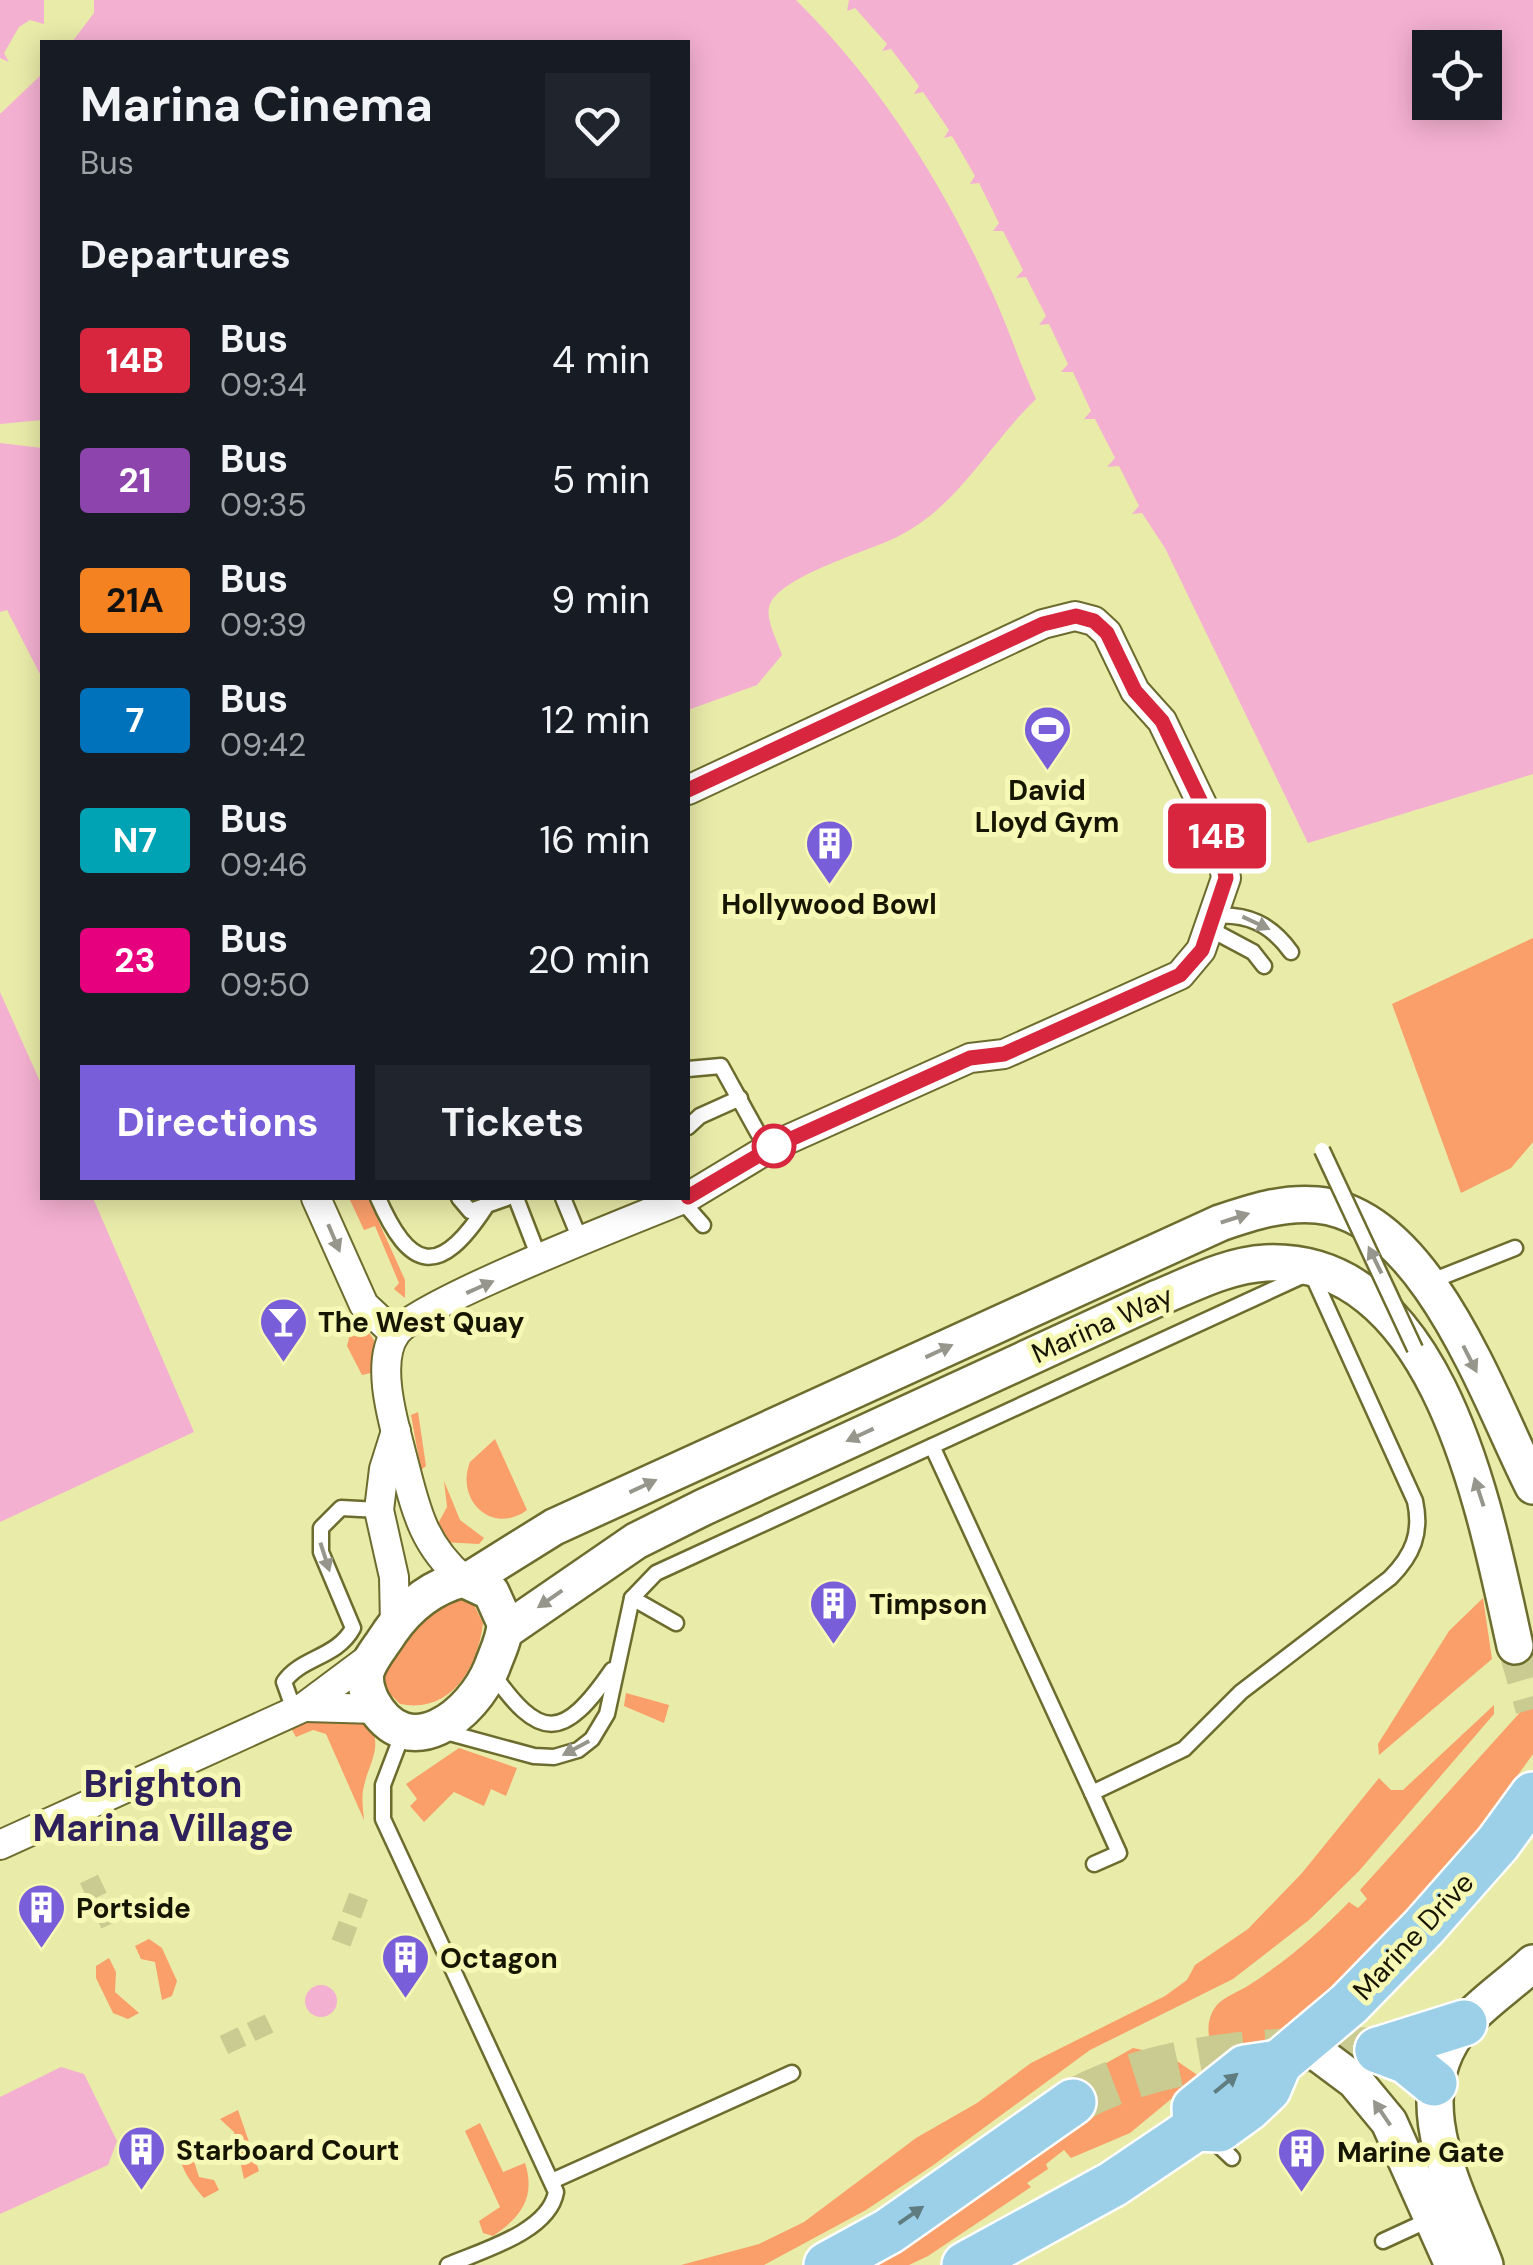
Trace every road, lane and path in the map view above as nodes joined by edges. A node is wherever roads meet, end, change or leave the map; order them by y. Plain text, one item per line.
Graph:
1 (690, 789) edge
2 (1210, 922) junction
3 (1290, 952) dead end
4 (1264, 966) dead end
5 (690, 1069) edge
6 (740, 1098) junction
7 (690, 1124) edge
8 (771, 1148) junction
9 (1322, 1150) dead end
10 (690, 1195) edge
11 (317, 1200) edge
12 (379, 1200) edge
13 (459, 1200) edge
14 (503, 1200) edge
15 (517, 1200) edge
16 (564, 1200) edge
17 (679, 1200) edge
18 (685, 1200) edge
19 (485, 1208) junction
20 (702, 1225) dead end
21 (577, 1244) junction
22 (1515, 1248) dead end
23 (540, 1261) junction
24 (1429, 1282) junction
25 (395, 1334) junction
26 (1415, 1349) junction
27 (396, 1432) junction
28 (932, 1446) junction
29 (1533, 1486) edge
30 (378, 1510) junction
31 (466, 1580) junction
32 (632, 1598) junction
33 (676, 1623) dead end
34 (396, 1625) junction
35 (505, 1631) junction
36 (1515, 1646) tunnel mouth
37 (375, 1654) junction
38 (615, 1665) junction
39 (490, 1671) junction
40 (299, 1709) junction
41 (405, 1723) junction
42 (1092, 1793) junction
43 (1533, 1795) edge
44 (0, 1845) edge
45 (1094, 1864) dead end
46 (1531, 1962) edge
47 (1464, 2024) junction
48 (1292, 2053) junction
49 (792, 2073) dead end
50 (1434, 2084) junction
51 (1072, 2102) tunnel mouth
52 (1196, 2128) junction
53 (1232, 2158) dead end
54 (552, 2180) junction
55 (1434, 2218) junction
56 (1383, 2241) dead end
57 (448, 2265) edge
58 (827, 2265) edge
59 (964, 2265) edge
60 (1453, 2265) edge
61 (1485, 2265) edge

1 - 2 street
2 -> 3 lane
2 - 4 lane
2 - 8 street
5 - 6 lane
6 - 7 lane
6 - 8 lane
8 - 10 street
26 -> 9 lane, bridge
11 -> 25 street
12 - 19 lane
13 - 19 lane
14 - 19 lane
15 - 23 lane
16 - 21 lane
17 - 21 street
18 - 20 lane
21 - 23 street
22 - 24 lane
25 -> 23 street
24 -> 29 street, Marina Way
31 -> 24 street, Marina Way
25 - 27 street
26 -> 35 street, Marina Way, bridge
36 -> 26 street, Marina Way
27 - 30 street
27 - 31 street
28 - 32 lane
28 - 42 lane
28 - 42 lane
30 - 34 street
30 -> 40 lane
31 - 34 street
31 - 35 street
32 - 33 lane
32 - 38 lane
34 - 37 street
35 - 39 street
37 - 40 street
37 - 41 street
38 - 39 lane
38 -> 41 lane
39 - 41 street
40 - 41 street
40 - 44 street
41 - 54 lane
42 - 45 lane
43 - 48 main road, Marine Drive
46 - 47 street
47 - 50 street
47 - 50 main road
48 - 52 main road, Marine Drive
55 -> 48 street
49 - 54 lane
50 - 61 street
58 -> 51 main road
52 - 53 lane
52 - 59 main road, Marine Drive
54 - 57 lane
55 - 56 lane
55 - 60 street

